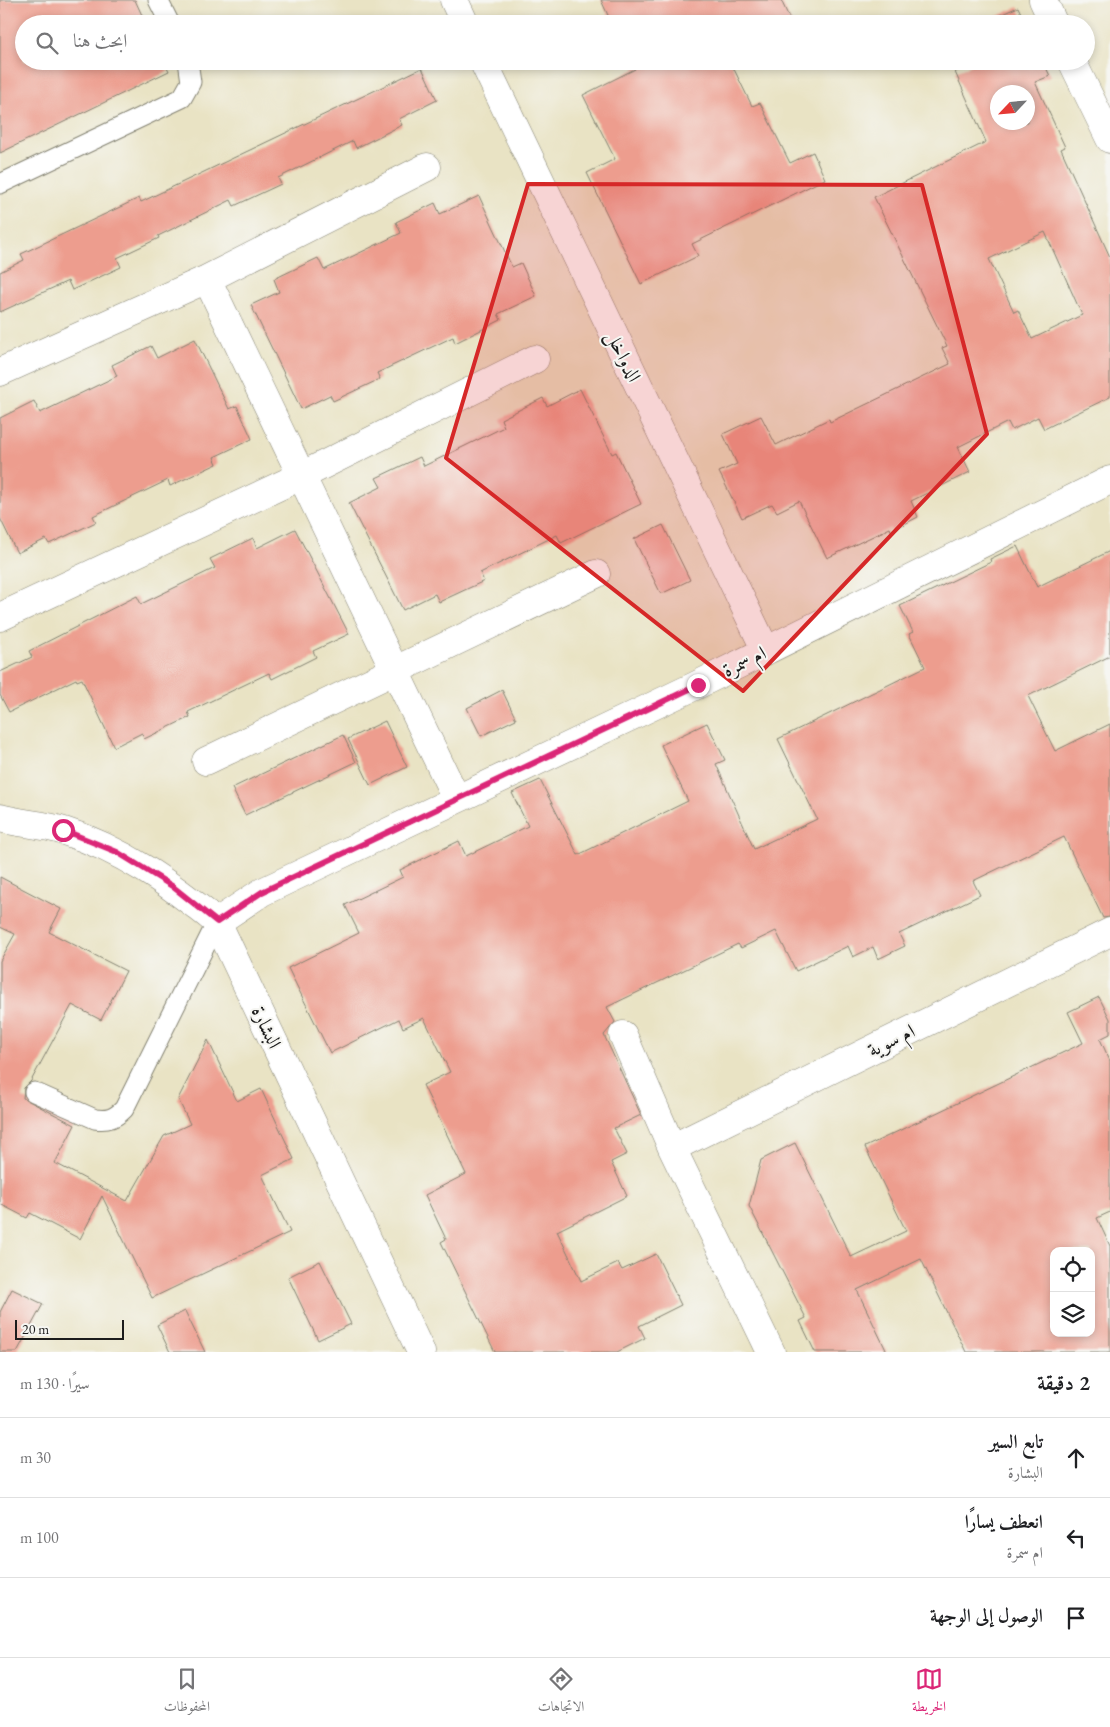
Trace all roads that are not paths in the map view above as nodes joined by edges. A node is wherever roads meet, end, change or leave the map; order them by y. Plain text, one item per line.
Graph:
1 (158, 0) edge
2 (454, 0) edge
3 (1043, 0) edge
4 (166, 15) edge
5 (461, 15) edge
6 (1050, 15) edge
7 (189, 70) edge
8 (487, 70) edge
9 (1076, 70) edge
10 (1110, 139) edge
11 (427, 167) dead end
12 (0, 184) edge
13 (207, 279) junction
14 (535, 360) dead end
15 (0, 372) edge
16 (302, 475) junction
17 (1110, 480) edge
18 (596, 574) dead end
19 (0, 617) edge
20 (766, 651) junction
21 (395, 671) junction
22 (206, 761) dead end
23 (456, 798) junction
24 (0, 819) edge
25 (217, 922) junction
26 (1110, 932) edge
27 (623, 1035) dead end
28 (34, 1092) dead end
29 (672, 1148) junction
30 (421, 1352) edge
31 (771, 1352) edge

1 - 4 lane
2 - 5 street
3 - 6 street
7 - 12 lane
8 - 20 street, الدواخل
9 - 10 street
11 - 13 street
13 - 15 street
13 - 16 street
14 - 16 street
16 - 19 street
16 - 21 street
17 - 20 street, ام سمرة
18 - 21 street
20 - 23 street, ام سمرة
21 - 22 street
21 - 23 street
23 - 25 street, ام سمرة
24 - 25 street, البشارة
25 - 28 lane
25 - 30 street, البشارة
26 - 29 street, ام سوية
27 - 29 street
29 - 31 street

